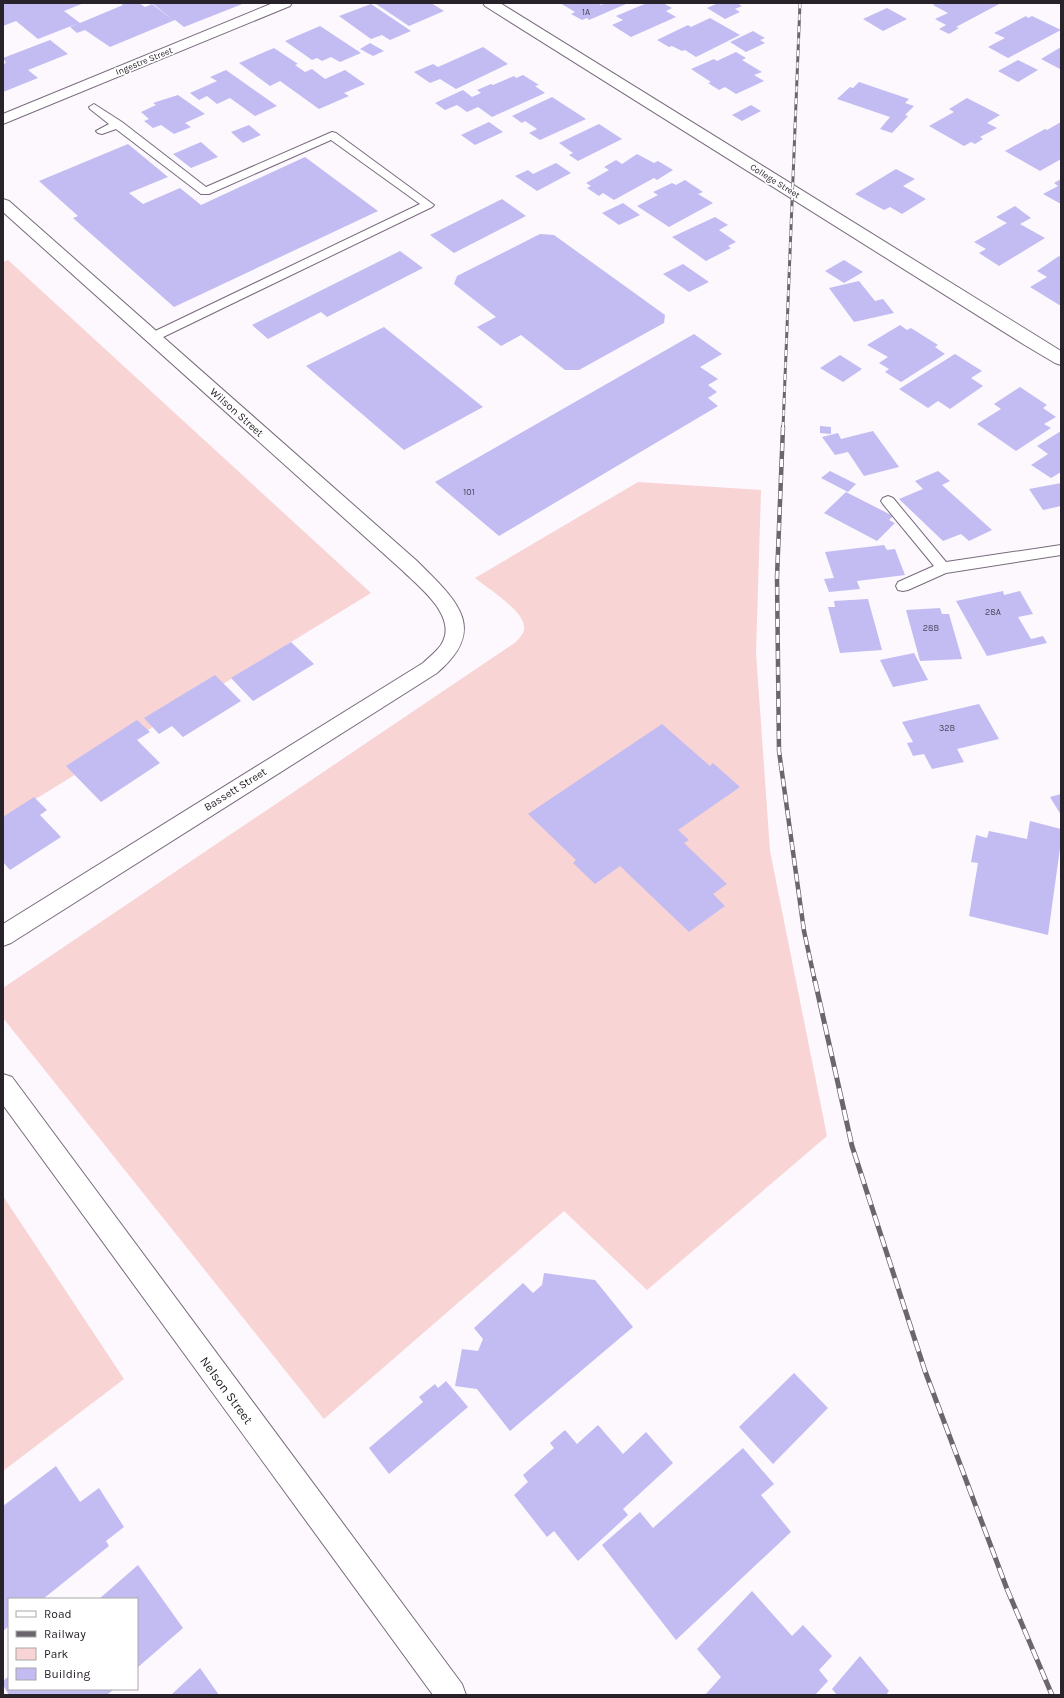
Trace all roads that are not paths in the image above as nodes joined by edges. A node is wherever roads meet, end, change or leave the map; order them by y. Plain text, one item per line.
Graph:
1 (285, 3) edge
2 (490, 3) edge
3 (94, 107) dead end
4 (3, 119) edge
5 (118, 124) junction
6 (102, 130) dead end
7 (3, 204) edge
8 (153, 337) junction
9 (1061, 358) edge
10 (888, 501) dead end
11 (1061, 550) edge
12 (943, 568) junction
13 (903, 586) dead end
14 (456, 632) joint
15 (3, 936) edge
16 (3, 1085) edge
17 (451, 1695) edge

1 - 4 street, Ingestre Street
2 - 9 street, College Street
3 - 5 lane
5 - 6 lane
5 - 8 lane
7 - 8 street, Wilson Street
8 - 14 street, Wilson Street
10 - 12 lane
11 - 12 lane
12 - 13 lane
14 - 15 street, Bassett Street
16 - 17 street, Nelson Street

